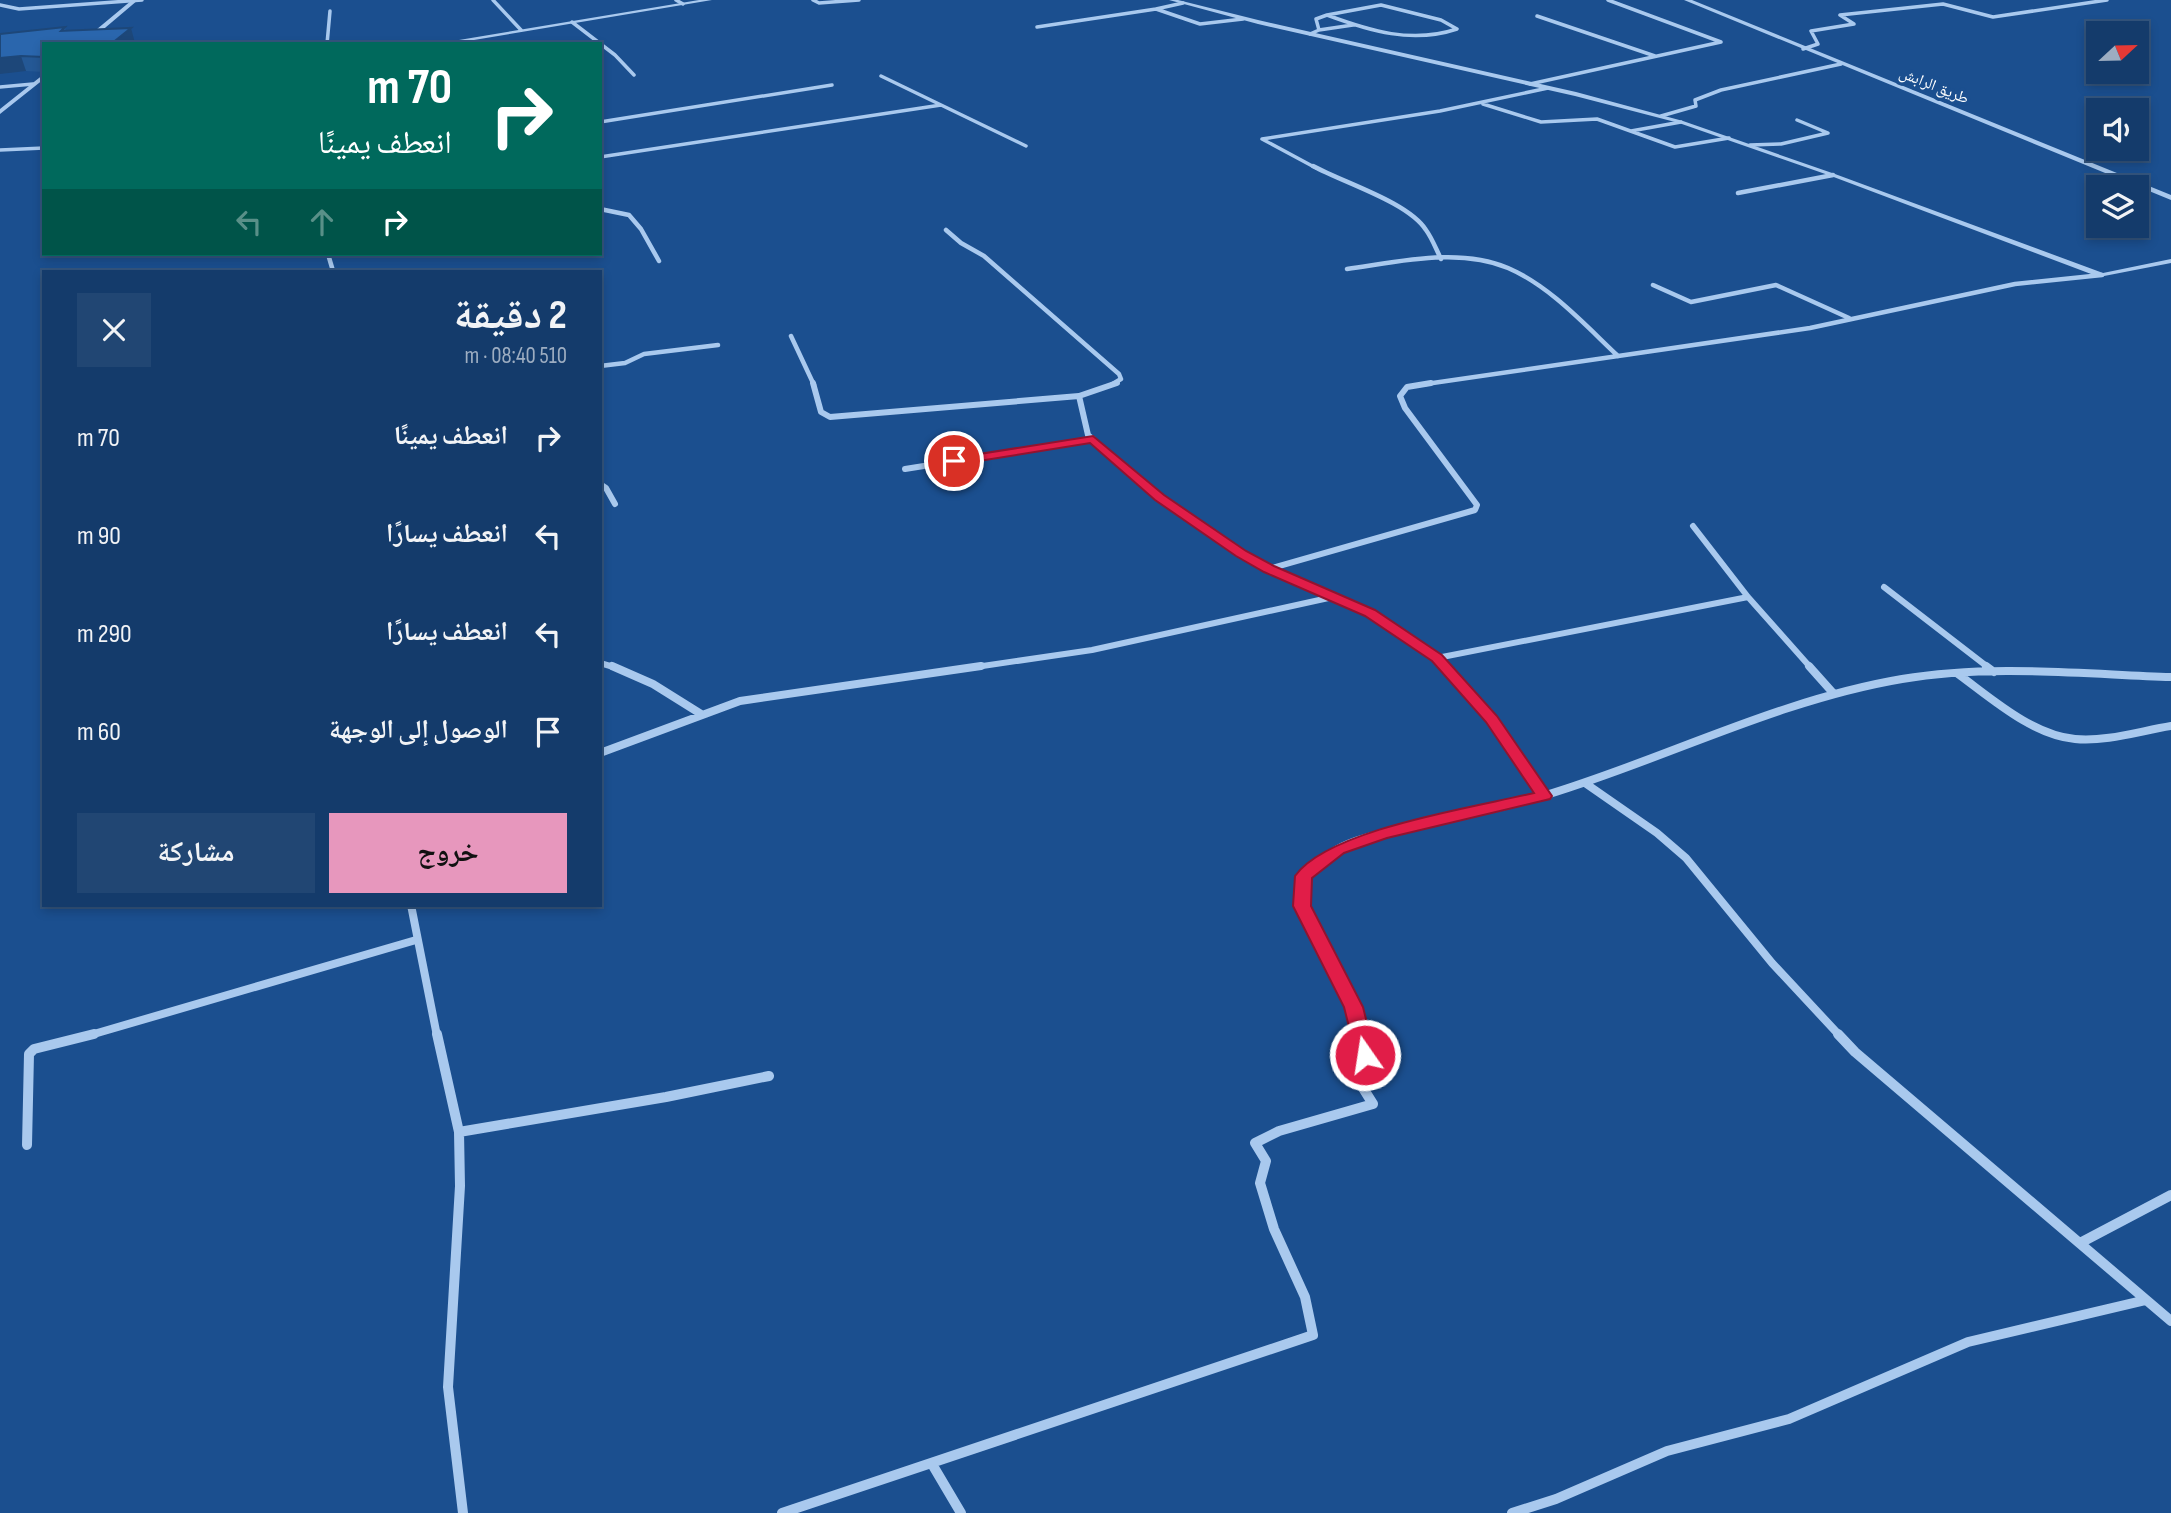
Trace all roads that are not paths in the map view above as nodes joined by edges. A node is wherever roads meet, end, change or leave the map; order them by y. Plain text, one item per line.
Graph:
1 (135, 0) edge
2 (142, 0) edge
3 (493, 0) edge
4 (676, 0) edge
5 (709, 0) edge
6 (813, 0) edge
7 (859, 0) edge
8 (1172, 0) edge
9 (1608, 0) edge
10 (1687, 0) edge
11 (2107, 0) edge
12 (1183, 3) junction
13 (683, 4) junction
14 (0, 5) edge
15 (1156, 9) junction
16 (330, 11) dead end
17 (1327, 15) junction
18 (1537, 16) dead end
19 (1243, 19) junction
20 (572, 22) junction
21 (1353, 25) junction
22 (1037, 27) dead end
23 (521, 30) junction
24 (1319, 30) junction
25 (1310, 34) junction
26 (81, 40) edge
27 (327, 42) edge
28 (450, 42) edge
29 (601, 42) edge
30 (602, 43) edge
31 (1803, 49) junction
32 (1655, 56) junction
33 (1841, 64) junction
34 (634, 75) dead end
35 (881, 76) dead end
36 (42, 78) edge
37 (33, 84) junction
38 (1530, 84) junction
39 (832, 85) dead end
40 (0, 87) edge
41 (1548, 88) junction
42 (1481, 103) junction
43 (941, 105) junction
44 (0, 112) edge
45 (1661, 116) junction
46 (1797, 120) dead end
47 (602, 122) edge
48 (1681, 122) junction
49 (1630, 131) junction
50 (1729, 138) junction
51 (1750, 145) junction
52 (1026, 146) dead end
53 (42, 148) edge
54 (0, 150) edge
55 (602, 156) edge
56 (1833, 174) junction
57 (1738, 193) dead end
58 (2171, 198) edge
59 (602, 209) edge
60 (946, 230) dead end
61 (1441, 259) junction
62 (659, 261) dead end
63 (2171, 261) edge
64 (1347, 269) dead end
65 (2102, 275) junction
66 (1653, 285) dead end
67 (1849, 318) junction
68 (791, 336) dead end
69 (718, 345) dead end
70 (1618, 356) junction
71 (602, 366) edge
72 (1079, 396) junction
73 (1093, 439) junction
74 (905, 469) dead end
75 (602, 485) edge
76 (615, 504) dead end
77 (1693, 526) dead end
78 (1269, 569) junction
79 (1884, 587) dead end
80 (1333, 596) junction
81 (1748, 597) junction
82 (1437, 658) junction
83 (602, 663) edge
84 (1957, 673) junction
85 (1994, 673) junction
86 (2171, 677) edge
87 (1834, 694) junction
88 (701, 714) junction
89 (2171, 726) edge
90 (602, 752) edge
91 (1585, 783) junction
92 (1544, 796) junction
93 (411, 907) edge
94 (416, 940) junction
95 (769, 1076) dead end
96 (459, 1132) junction
97 (27, 1145) dead end
98 (2171, 1195) edge
99 (2080, 1243) junction
100 (2146, 1300) junction
101 (2171, 1321) edge
102 (932, 1464) junction
103 (463, 1513) edge
104 (782, 1513) edge
105 (961, 1513) edge
106 (1512, 1513) edge

1 - 2 street
1 - 14 street
1 - 26 street
3 - 23 street
4 - 13 street
5 - 13 street
6 - 7 street
8 - 12 street
9 - 32 street
10 - 31 street, طريق الرابش
11 - 31 street
12 - 15 street
12 - 19 street
13 - 20 street
15 - 19 street
15 - 22 street
16 - 27 street
17 - 21 street
17 - 21 street
17 - 24 street
18 - 32 street
19 - 25 street
20 - 23 street
20 - 29 street
21 - 24 street
23 - 28 street
24 - 25 street
25 - 38 street
30 - 34 street
31 - 33 street, طريق الرابش
32 - 38 street
33 - 45 street
33 - 58 street, طريق الرابش
35 - 43 street
36 - 37 street
37 - 40 street
37 - 44 street
38 - 41 street
39 - 47 street
41 - 42 street
41 - 45 street
42 - 49 street
42 - 61 street
43 - 52 street
43 - 55 street
45 - 48 street
46 - 51 street
48 - 49 street
48 - 50 street
49 - 50 street
50 - 51 street
51 - 56 street
53 - 54 street
56 - 57 street
56 - 65 street
59 - 62 street
60 - 72 street
61 - 64 street
61 - 70 street
63 - 65 street
65 - 67 street
66 - 67 street
67 - 70 street
68 - 72 street
69 - 71 street
70 - 78 street
72 - 73 street
73 - 74 street
73 - 78 street
75 - 76 street
77 - 81 street
78 - 80 street
79 - 85 street
80 - 82 street
80 - 88 street
81 - 82 street
81 - 87 street
82 - 92 street
83 - 88 street
84 - 85 street
84 - 87 street
84 - 89 street
85 - 86 street
87 - 91 street
88 - 90 street
91 - 92 street
91 - 99 street
92 - 102 street
93 - 94 street
94 - 96 street
94 - 97 street
95 - 96 street
96 - 103 street
98 - 99 street
99 - 100 street
100 - 101 street
100 - 106 street
102 - 104 street
102 - 105 street

